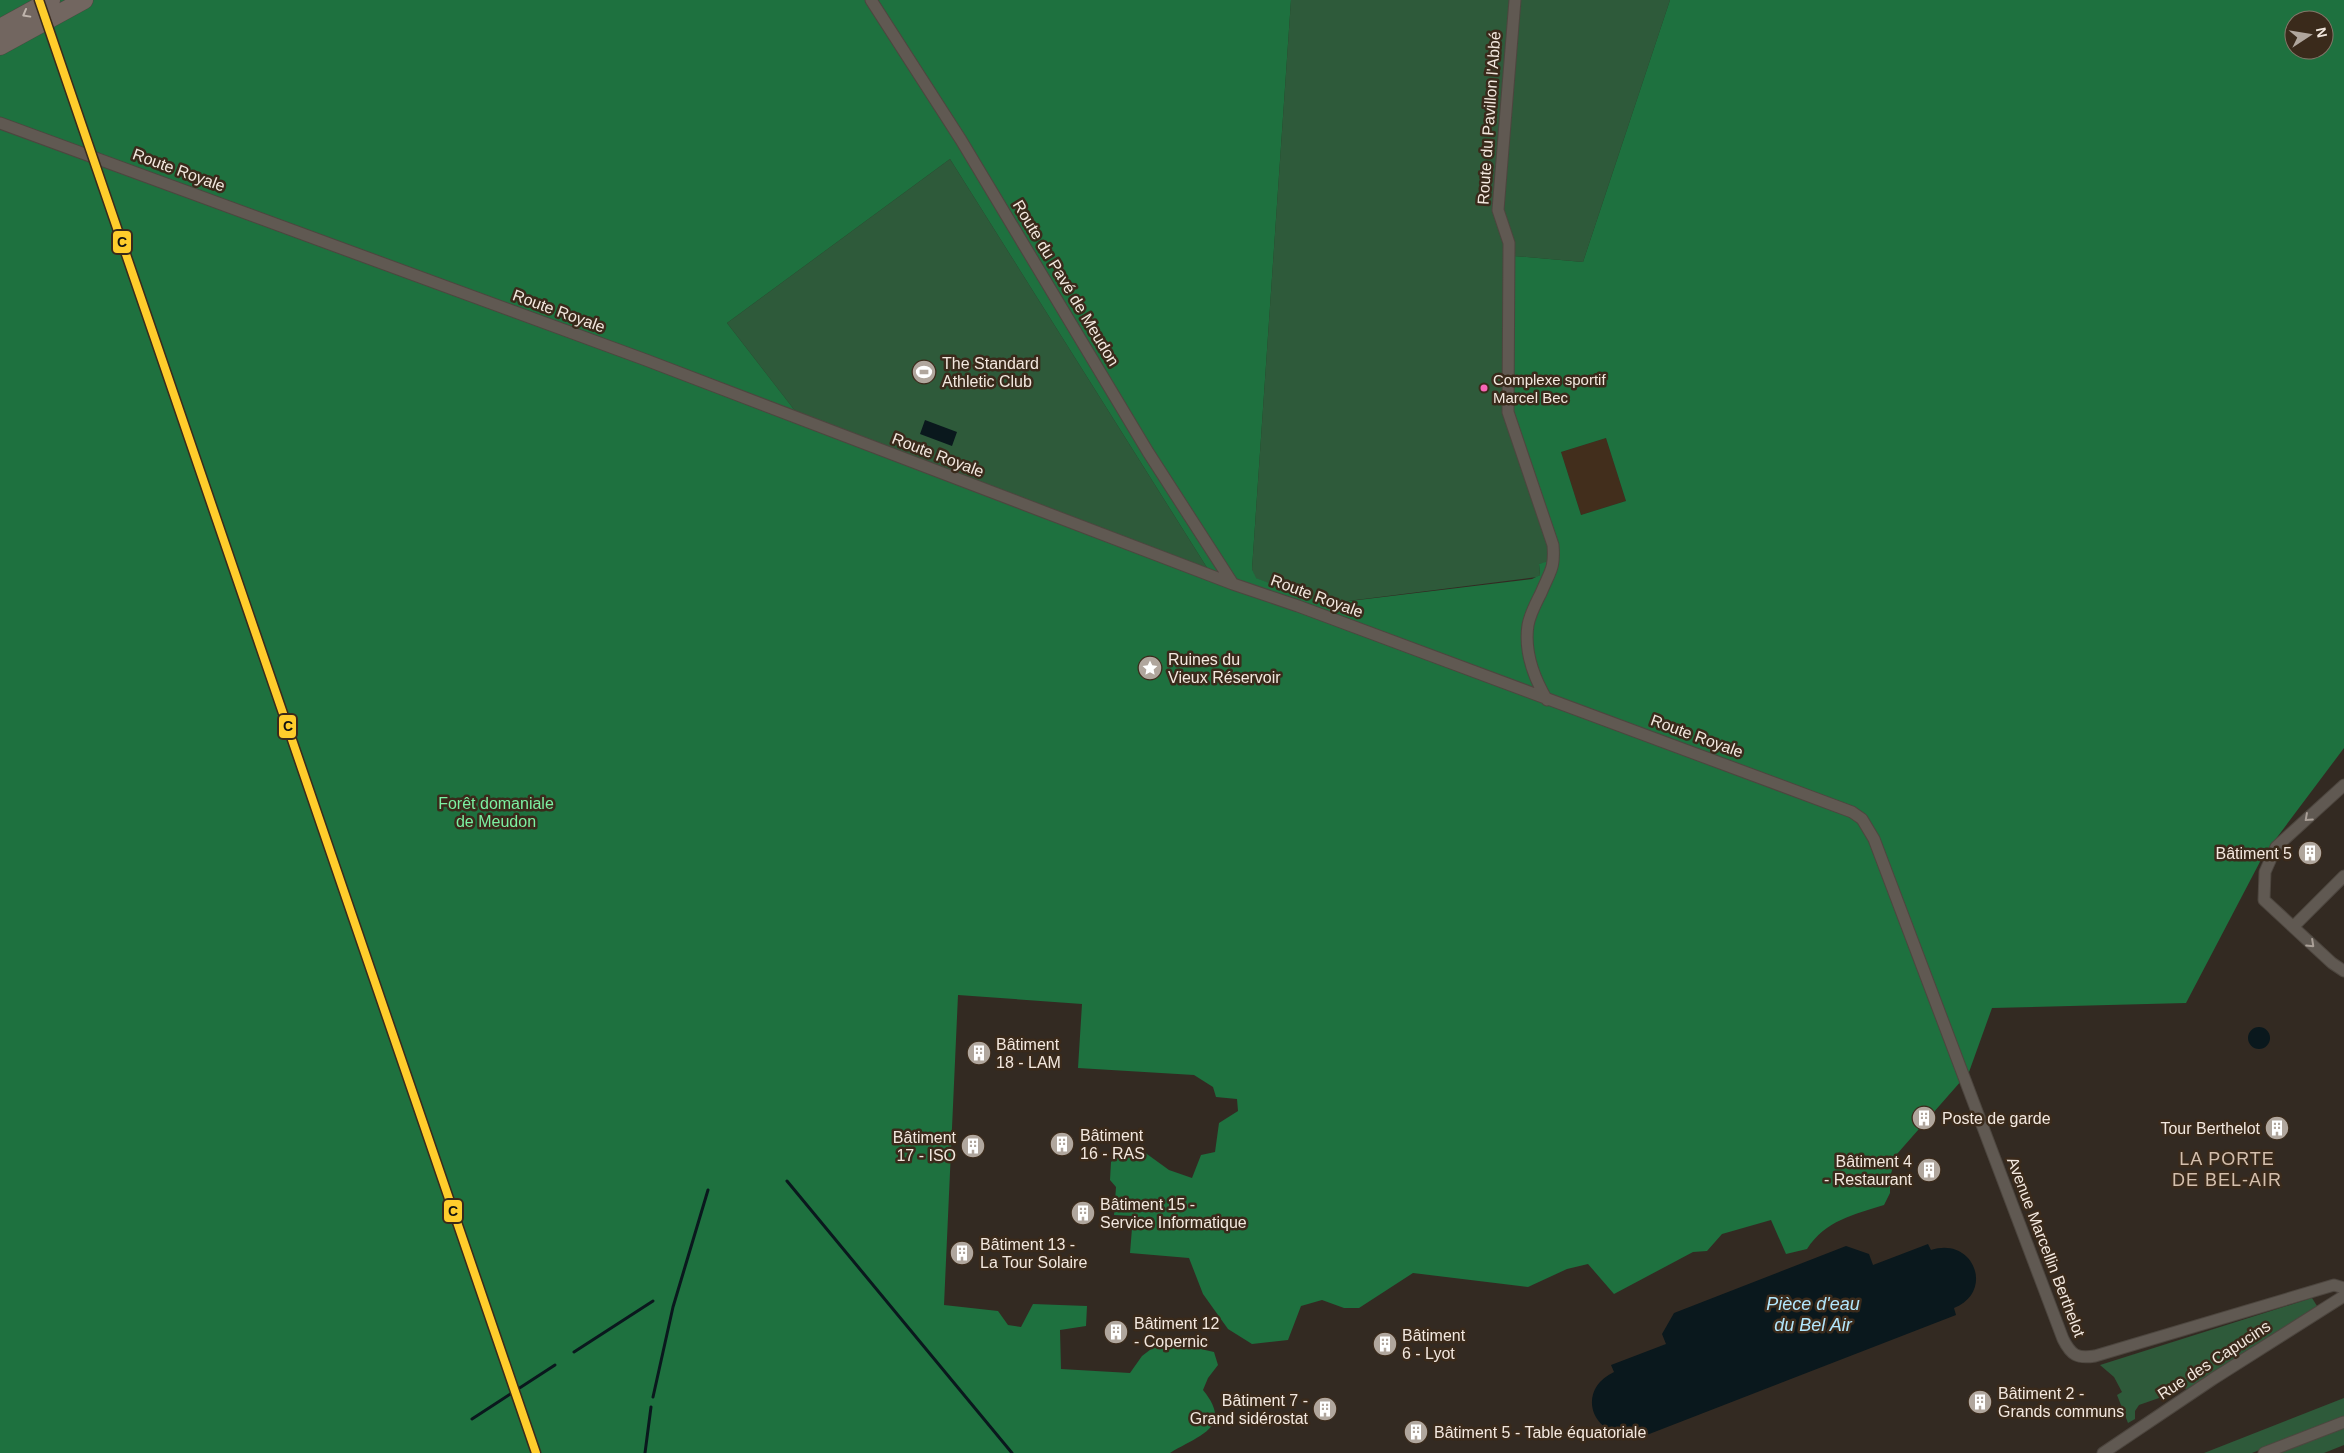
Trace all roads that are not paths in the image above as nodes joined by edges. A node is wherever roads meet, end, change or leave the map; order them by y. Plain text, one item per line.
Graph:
1 (51, 0) edge
2 (84, 0) edge
3 (871, 0) edge
4 (1515, 0) edge
5 (0, 28) edge
6 (0, 46) edge
7 (0, 122) edge
8 (1233, 584) junction
9 (1547, 700) junction
10 (2344, 785) edge
11 (2344, 876) edge
12 (2293, 927) junction
13 (2344, 971) edge
14 (1965, 1081) joint
15 (2344, 1288) edge
16 (2344, 1296) edge
17 (2344, 1422) edge
18 (2103, 1453) edge
19 (2264, 1453) edge

1 -> 5 highway
2 - 6 highway
3 - 8 street, Route du Pavé de Meudon
4 - 9 street, Route du Pavillon l'Abbé
7 - 8 street, Route Royale
8 - 9 street, Route Royale
9 - 14 street, Route Royale
10 -> 12 street
11 - 12 street
12 -> 13 street
14 - 15 street, Avenue Marcellin Berthelot
16 - 18 street, Rue des Capucins
17 - 19 street

